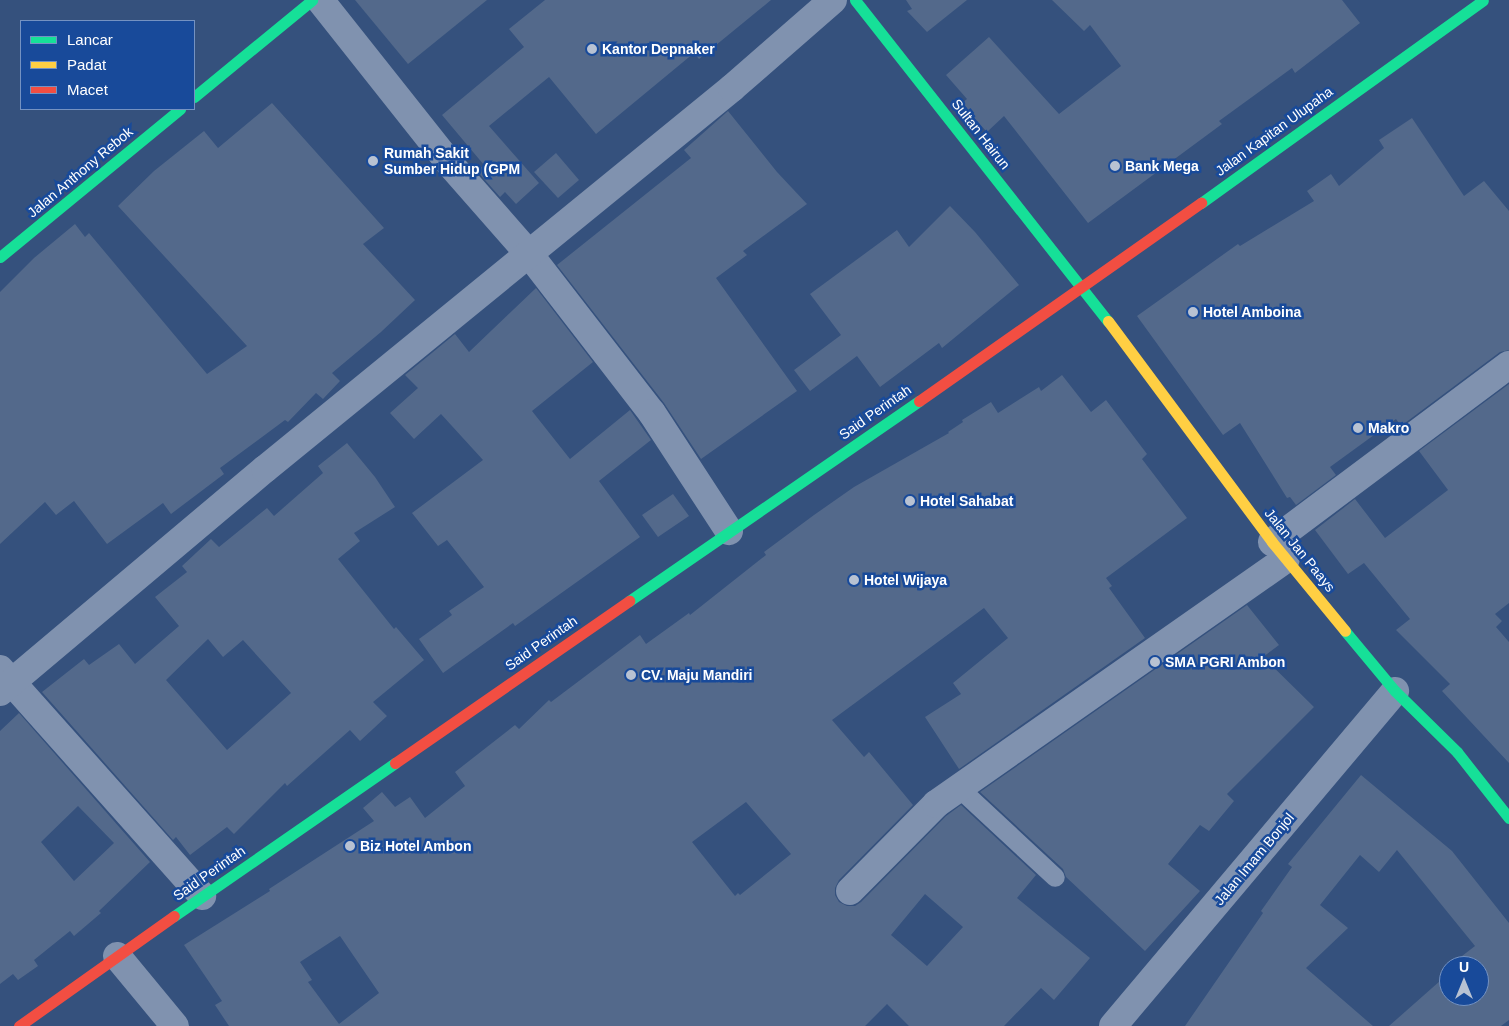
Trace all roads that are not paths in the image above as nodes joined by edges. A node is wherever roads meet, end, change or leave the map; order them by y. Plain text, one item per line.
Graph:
1 (312, 0) edge
2 (320, 0) edge
3 (833, 0) edge
4 (855, 0) edge
5 (1483, 0) edge
6 (195, 97) edge
7 (179, 110) edge
8 (529, 254) junction
9 (0, 257) edge
10 (1083, 287) junction
11 (1509, 365) edge
12 (729, 531) junction
13 (1279, 550) junction
14 (4, 681) edge
15 (1395, 691) junction
16 (958, 787) junction
17 (1509, 818) edge
18 (1055, 877) dead end
19 (850, 891) dead end
20 (202, 896) junction
21 (117, 956) junction
22 (19, 1026) edge
23 (175, 1026) edge
24 (1113, 1026) edge

1 - 6 main road
2 - 8 street
3 - 8 street
4 - 10 main road, Sultan Hairun
5 - 10 main road, Jalan Kapitan Ulupaha
7 - 9 main road, Jalan Anthony Rebok
8 - 12 street
8 - 14 street
10 - 12 main road, Said Perintah
10 - 13 main road, Jalan Jan Paays
11 - 13 street
12 - 20 main road, Said Perintah
13 - 15 main road, Jalan Jan Paays
13 - 16 street
14 - 20 street
15 - 17 main road, Jalan Jan Paays
15 - 24 street, Jalan Imam Bonjol
16 - 18 lane
16 - 19 street
20 - 21 main road, Said Perintah
21 - 22 main road, Said Perintah
21 - 23 street

